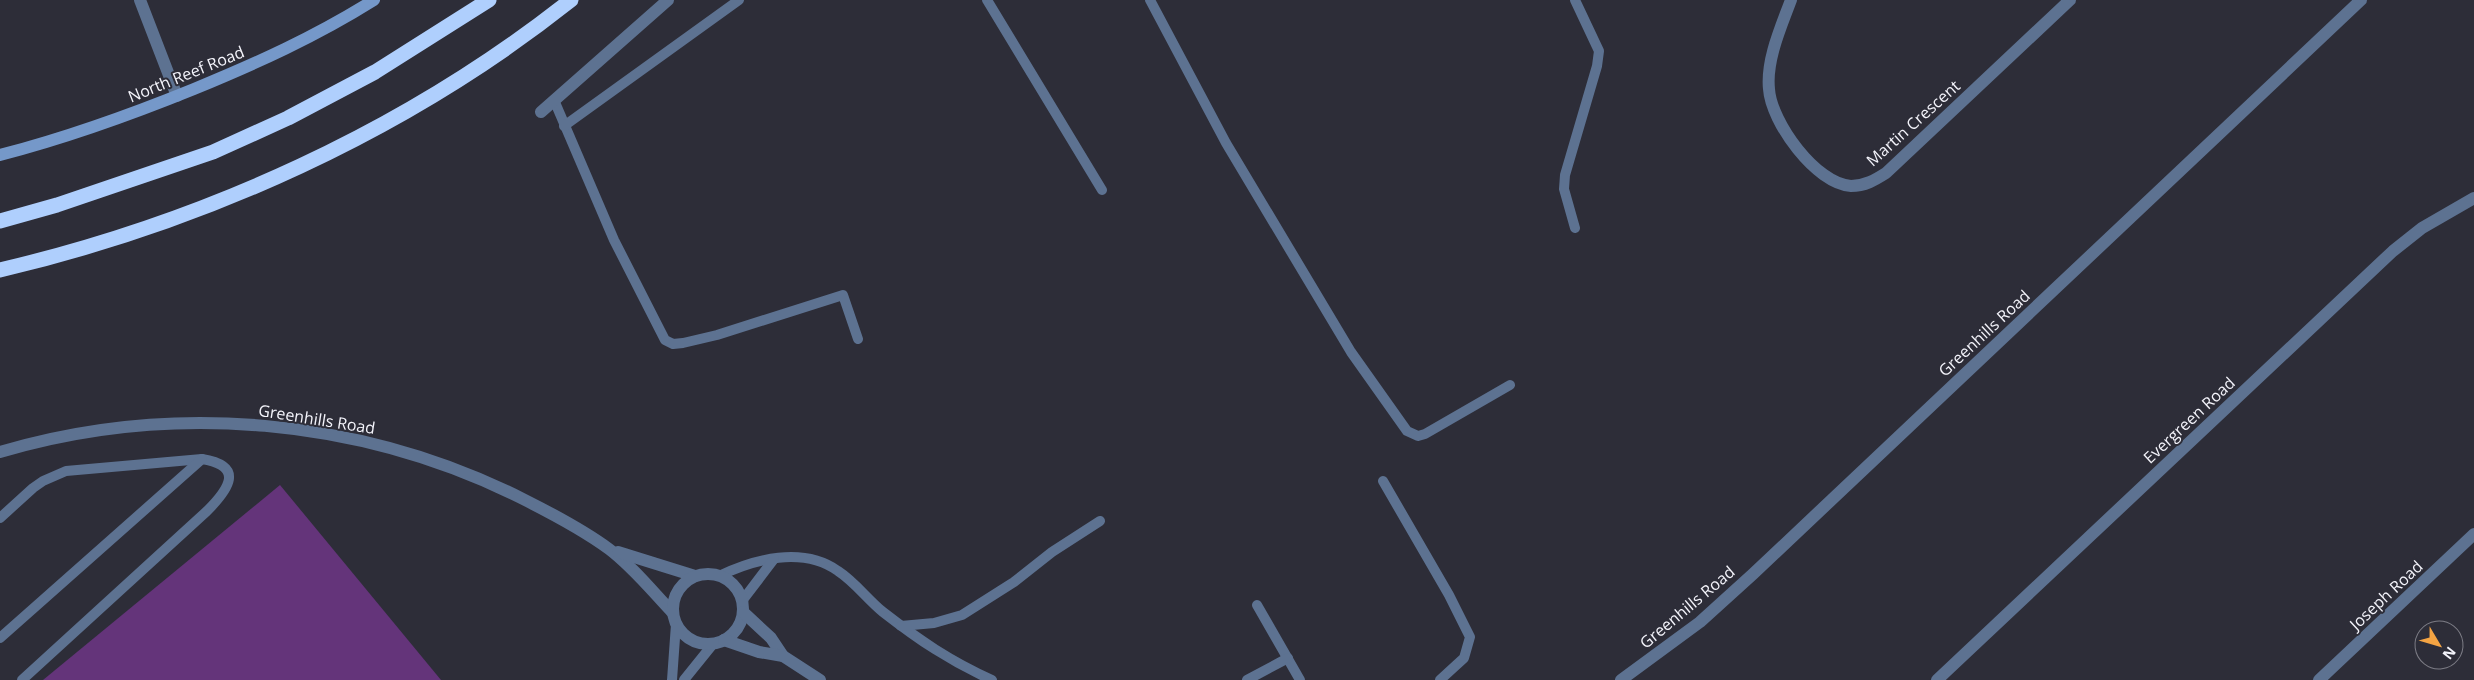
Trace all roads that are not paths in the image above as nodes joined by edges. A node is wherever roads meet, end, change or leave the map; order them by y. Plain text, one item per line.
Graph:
1 (140, 0) edge
2 (374, 0) edge
3 (489, 0) edge
4 (571, 0) edge
5 (668, 0) edge
6 (739, 0) edge
7 (987, 0) edge
8 (1150, 0) edge
9 (1575, 0) edge
10 (1791, 0) edge
11 (2070, 0) edge
12 (2361, 0) edge
13 (177, 96) junction
14 (554, 100) junction
15 (541, 112) dead end
16 (564, 126) junction
17 (0, 155) edge
18 (1102, 190) dead end
19 (2474, 198) edge
20 (0, 221) edge
21 (1575, 228) dead end
22 (0, 270) edge
23 (858, 339) dead end
24 (1510, 385) dead end
25 (0, 452) edge
26 (202, 459) junction
27 (1383, 481) dead end
28 (0, 518) edge
29 (1100, 521) dead end
30 (2474, 534) edge
31 (608, 549) junction
32 (774, 559) junction
33 (695, 576) junction
34 (719, 576) junction
35 (742, 606) junction
36 (1257, 606) dead end
37 (674, 618) junction
38 (901, 626) junction
39 (0, 638) edge
40 (719, 642) junction
41 (783, 656) junction
42 (1288, 658) junction
43 (22, 680) edge
44 (672, 680) edge
45 (684, 680) edge
46 (820, 680) edge
47 (992, 680) edge
48 (1247, 680) edge
49 (1300, 680) edge
50 (1440, 680) edge
51 (1621, 680) edge
52 (1938, 680) edge
53 (2319, 680) edge

1 - 13 street
2 - 13 main road, North Reef Road
3 - 20 highway
4 - 22 highway
5 - 14 street
6 - 16 lane
7 - 18 lane
8 - 24 lane
9 - 21 lane
10 - 11 street, Martin Crescent
12 - 51 street, Greenhills Road
13 - 17 main road, North Reef Road
14 - 15 street
14 - 16 lane
16 - 23 lane
19 - 52 street, Evergreen Road
25 - 31 street, Greenhills Road
26 - 28 lane
26 - 39 lane
26 - 43 lane
27 - 50 lane
29 - 38 lane
30 - 53 street, Joseph Road
31 - 33 street, Greenhills Road
31 - 37 street, Greenhills Road
32 - 34 lane
32 - 35 lane
32 - 38 lane
33 - 34 street
33 - 37 street
34 - 35 street
35 - 40 street
35 - 41 street
36 - 42 lane
37 - 40 street
37 - 44 lane
38 - 47 lane
40 - 41 street
40 - 45 lane
41 - 46 street
42 - 48 lane
42 - 49 lane

